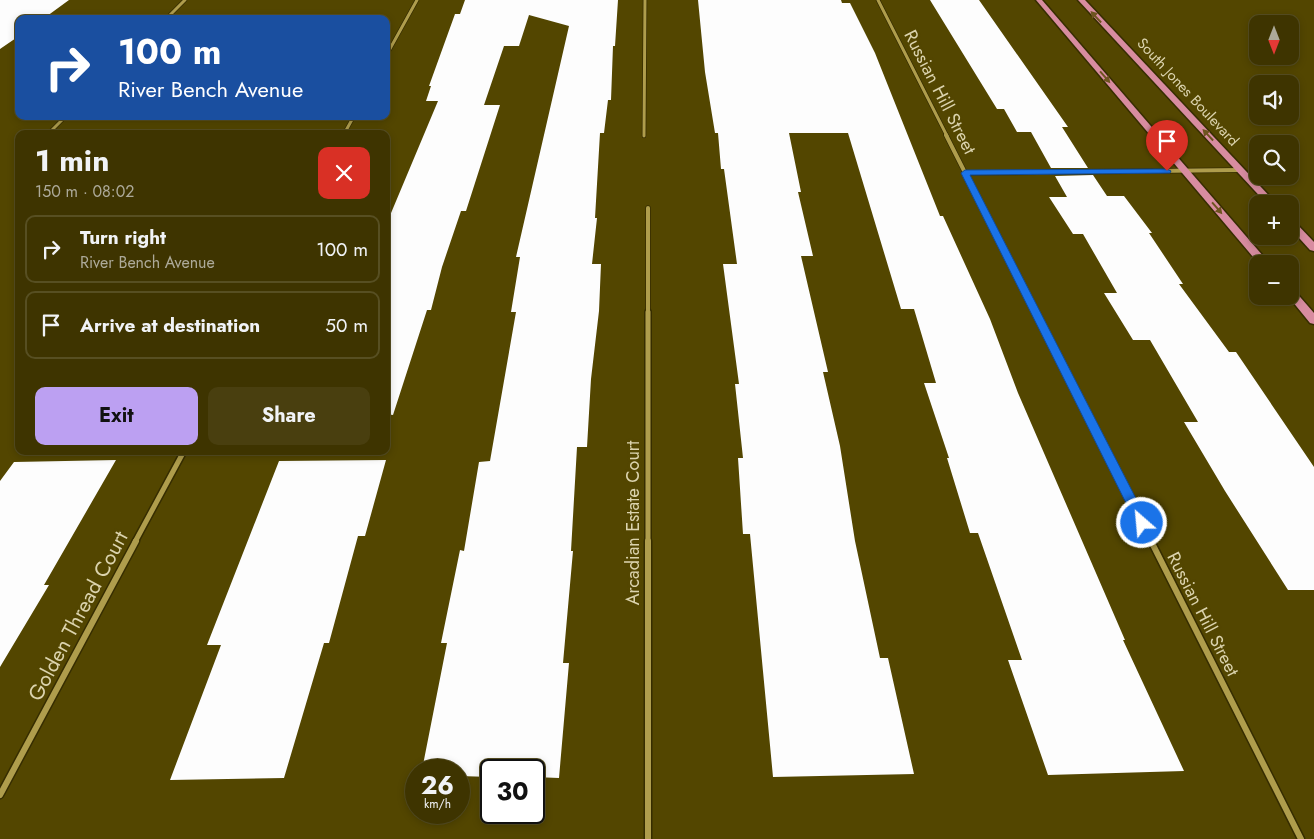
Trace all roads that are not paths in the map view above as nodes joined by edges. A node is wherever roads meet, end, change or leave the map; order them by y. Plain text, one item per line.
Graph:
1 (185, 0) edge
2 (416, 0) edge
3 (645, 0) edge
4 (878, 0) edge
5 (1039, 0) edge
6 (1081, 0) edge
7 (170, 15) edge
8 (390, 49) edge
9 (62, 120) edge
10 (52, 130) edge
11 (644, 136) dead end
12 (1241, 170) junction
13 (1186, 171) junction
14 (965, 173) junction
15 (1264, 195) edge
16 (648, 208) dead end
17 (1299, 232) edge
18 (1314, 248) edge
19 (1257, 255) edge
20 (1299, 302) edge
21 (1314, 320) edge
22 (182, 455) edge
23 (0, 795) edge
24 (648, 839) edge
25 (1302, 839) edge

1 - 7 street
2 - 8 street
3 - 11 street
4 - 14 street, Russian Hill Street
5 -> 13 main road
12 -> 6 main road, South Jones Boulevard
9 - 10 street
12 - 13 street
12 - 15 main road, South Jones Boulevard
13 - 14 street
13 -> 19 main road
14 - 25 street, Russian Hill Street
16 - 24 street, Arcadian Estate Court
17 - 18 main road
20 - 21 main road
22 - 23 street, Golden Thread Court

